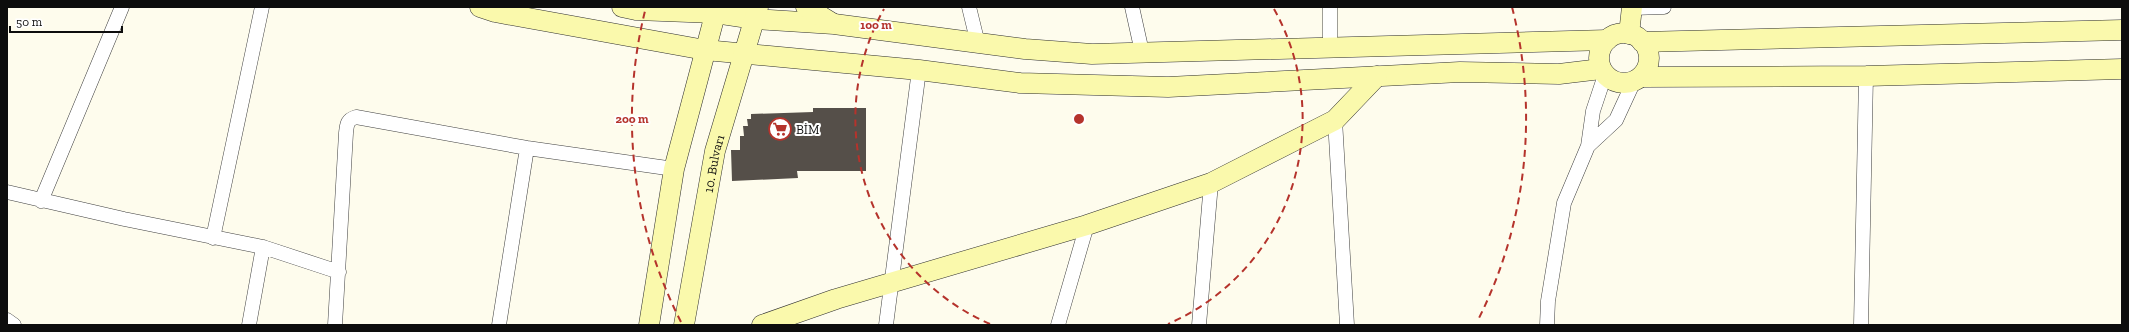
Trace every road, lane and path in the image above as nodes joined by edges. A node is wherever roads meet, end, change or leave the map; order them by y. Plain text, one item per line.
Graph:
1 (122, 7) edge
2 (262, 7) edge
3 (480, 7) edge
4 (806, 7) edge
5 (969, 7) edge
6 (1132, 7) edge
7 (1330, 7) edge
8 (1664, 7) edge
9 (636, 8) edge
10 (1631, 8) edge
11 (716, 10) edge
12 (756, 13) edge
13 (834, 24) junction
14 (2122, 30) edge
15 (1636, 38) junction
16 (1607, 40) junction
17 (978, 44) junction
18 (1330, 46) junction
19 (705, 50) junction
20 (1142, 52) junction
21 (745, 54) junction
22 (2122, 69) edge
23 (919, 70) junction
24 (1603, 72) junction
25 (1377, 76) junction
26 (1866, 76) junction
27 (1637, 79) junction
28 (1335, 120) junction
29 (1588, 146) junction
30 (526, 148) junction
31 (674, 169) junction
32 (1211, 183) junction
33 (7, 192) edge
34 (41, 201) junction
35 (1087, 225) junction
36 (212, 238) junction
37 (263, 247) junction
38 (339, 272) junction
39 (893, 282) junction
40 (7, 320) edge
41 (14, 325) edge
42 (249, 325) edge
43 (336, 325) edge
44 (499, 325) edge
45 (649, 325) edge
46 (684, 325) edge
47 (762, 325) edge
48 (886, 325) edge
49 (1058, 325) edge
50 (1199, 325) edge
51 (1347, 325) edge
52 (1547, 325) edge
53 (1861, 325) edge

1 - 34 street
2 - 36 street
3 - 19 main road
4 - 13 main road
5 - 17 street
6 - 20 street
7 - 18 street
8 - 10 street
9 - 11 main road
10 - 15 main road
11 - 12 main road
11 - 19 main road
12 - 13 main road
12 - 21 main road, 10. Bulvarı
13 - 17 main road
14 - 15 main road
15 - 16 main road
15 - 27 main road
16 - 18 main road
16 - 24 main road
17 - 20 main road
18 - 20 main road
19 - 21 main road
19 - 31 main road
21 - 23 main road
21 - 46 main road, 10. Bulvarı
22 - 26 main road
23 - 25 main road
23 - 39 street
24 - 25 main road
24 - 27 main road
24 - 29 street
25 - 28 main road
26 - 27 main road
26 - 53 street
27 - 29 street
28 - 32 main road
28 - 51 street
29 - 52 street
30 - 31 street
30 - 38 street
30 - 44 street
31 - 45 main road
32 - 35 main road
32 - 50 street
33 - 34 street
34 - 36 street
35 - 39 main road
35 - 49 street
36 - 37 street
37 - 38 street
37 - 42 street
38 - 43 street
39 - 47 main road
39 - 48 street
40 - 41 street

